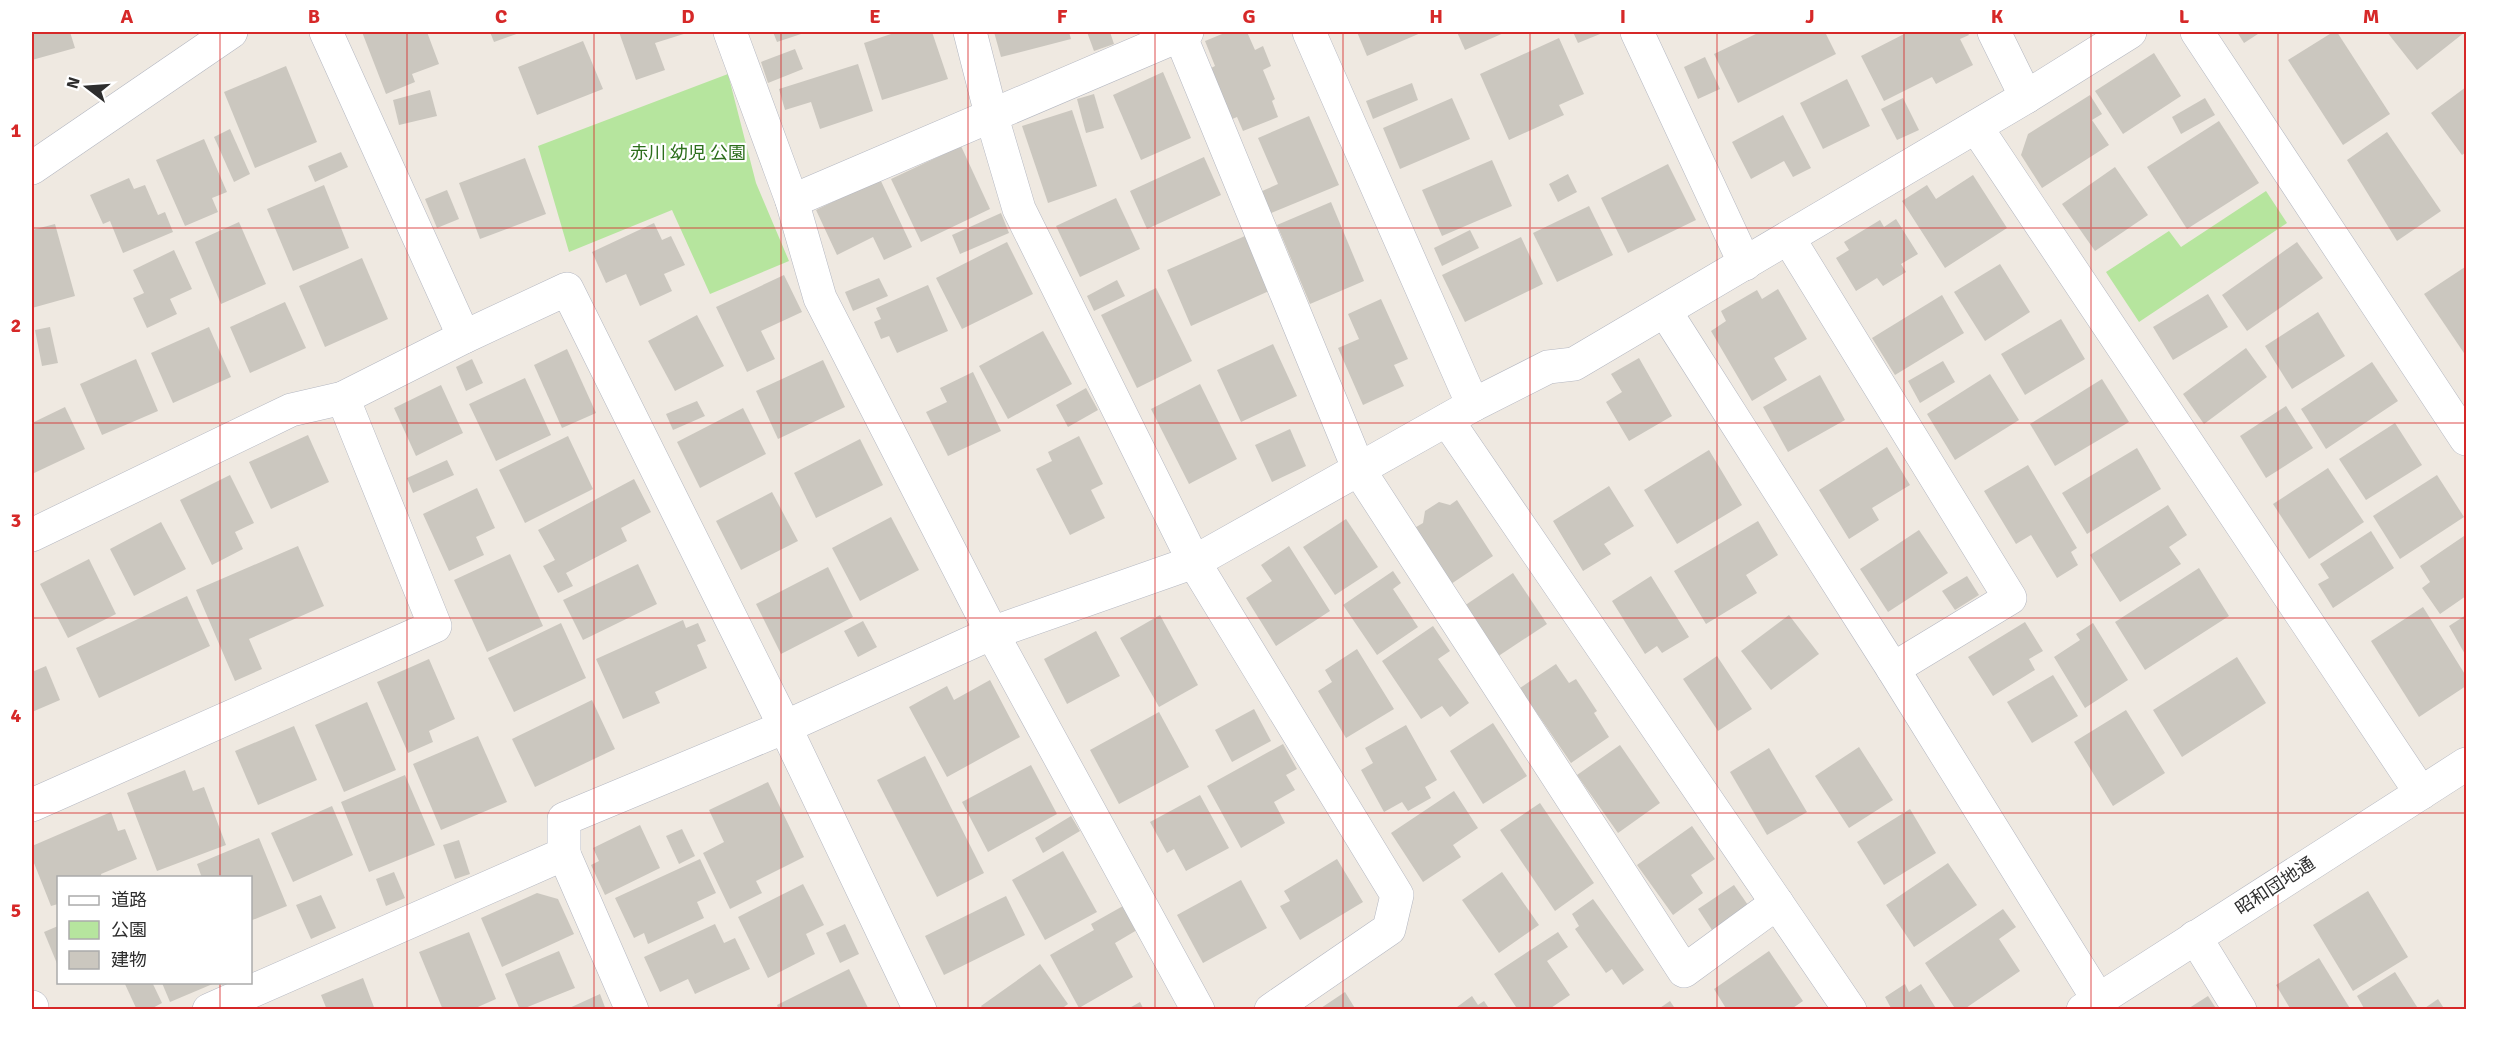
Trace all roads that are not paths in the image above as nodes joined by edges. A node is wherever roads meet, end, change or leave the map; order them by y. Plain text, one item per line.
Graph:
1 (231, 32) edge
2 (326, 32) edge
3 (730, 32) edge
4 (969, 32) edge
5 (1309, 32) edge
6 (1637, 32) edge
7 (1994, 32) edge
8 (2130, 32) edge
9 (2197, 32) edge
10 (1184, 33) edge
11 (2026, 97) junction
12 (991, 114) junction
13 (1976, 127) junction
14 (32, 168) edge
15 (792, 201) junction
16 (1789, 239) junction
17 (1745, 264) junction
18 (1665, 311) junction
19 (464, 337) junction
20 (343, 398) junction
21 (1460, 412) junction
22 (2466, 439) edge
23 (1359, 470) junction
24 (32, 535) edge
25 (1194, 562) junction
26 (992, 633) junction
27 (1893, 669) junction
28 (785, 727) junction
29 (2466, 764) edge
30 (2421, 793) junction
31 (32, 805) edge
32 (564, 854) junction
33 (1777, 903) junction
34 (2195, 937) junction
35 (2091, 1004) edge
36 (209, 1010) edge
37 (632, 1010) edge
38 (920, 1010) edge
39 (1198, 1010) edge
40 (1271, 1010) edge
41 (1850, 1010) edge
42 (2240, 1010) edge

1 - 14 street
2 - 19 street
3 - 15 street
4 - 12 street
5 - 21 street
6 - 17 street
7 - 11 street
8 - 11 street
9 - 22 street
10 - 12 street
10 - 23 street
11 - 13 street
12 - 15 street
12 - 25 street
13 - 16 street
13 - 30 street
15 - 26 street
16 - 17 street
16 - 27 street
17 - 18 street
18 - 21 street
18 - 27 street
19 - 20 street
19 - 28 street
20 - 24 street
20 - 31 street
21 - 23 street
21 - 33 street
23 - 25 street
23 - 33 street
25 - 26 street
25 - 40 street
26 - 28 street
26 - 39 street
27 - 35 street
28 - 32 street
28 - 38 street
29 - 30 street, 昭和団地通
30 - 34 street, 昭和団地通
32 - 36 street
32 - 37 street
33 - 41 street
34 - 35 street, 昭和団地通
34 - 42 street

